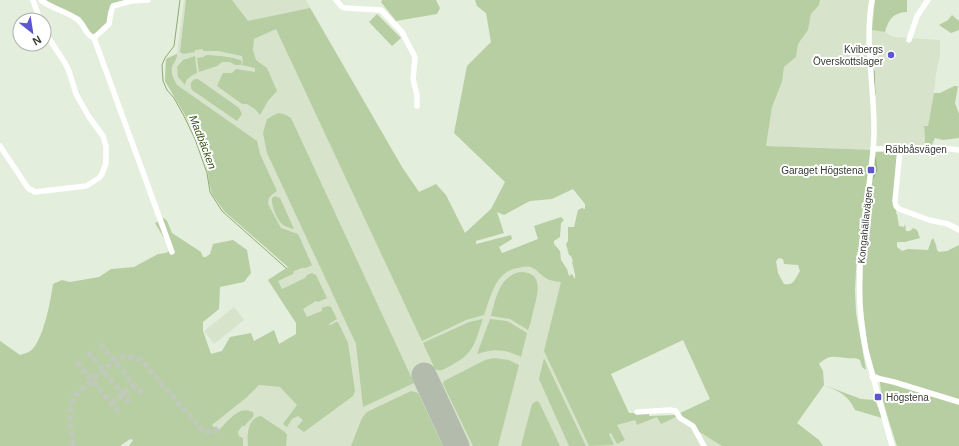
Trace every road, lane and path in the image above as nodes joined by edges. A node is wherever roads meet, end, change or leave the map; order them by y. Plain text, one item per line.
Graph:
1 (33, 0) edge
2 (42, 0) edge
3 (148, 0) edge
4 (336, 0) edge
5 (872, 0) edge
6 (928, 0) edge
7 (37, 12) edge
8 (94, 38) junction
9 (909, 40) dead end
10 (52, 43) edge
11 (417, 106) dead end
12 (0, 146) edge
13 (873, 149) junction
14 (900, 149) junction
15 (959, 150) edge
16 (959, 230) edge
17 (172, 252) dead end
18 (872, 377) junction
19 (959, 402) edge
20 (637, 412) dead end
21 (704, 446) edge
22 (892, 446) edge

1 - 7 street
2 - 8 street
3 - 8 street
4 - 11 street
5 - 13 street, Kongahällavägen
6 - 9 street
8 - 17 street
10 - 12 street
13 - 14 street, Räbbåsvägen
13 - 18 street, Kongahällavägen
14 - 15 street, Räbbåsvägen
14 - 16 street
18 - 19 street
18 - 22 street, Kongahällavägen
20 - 21 street

